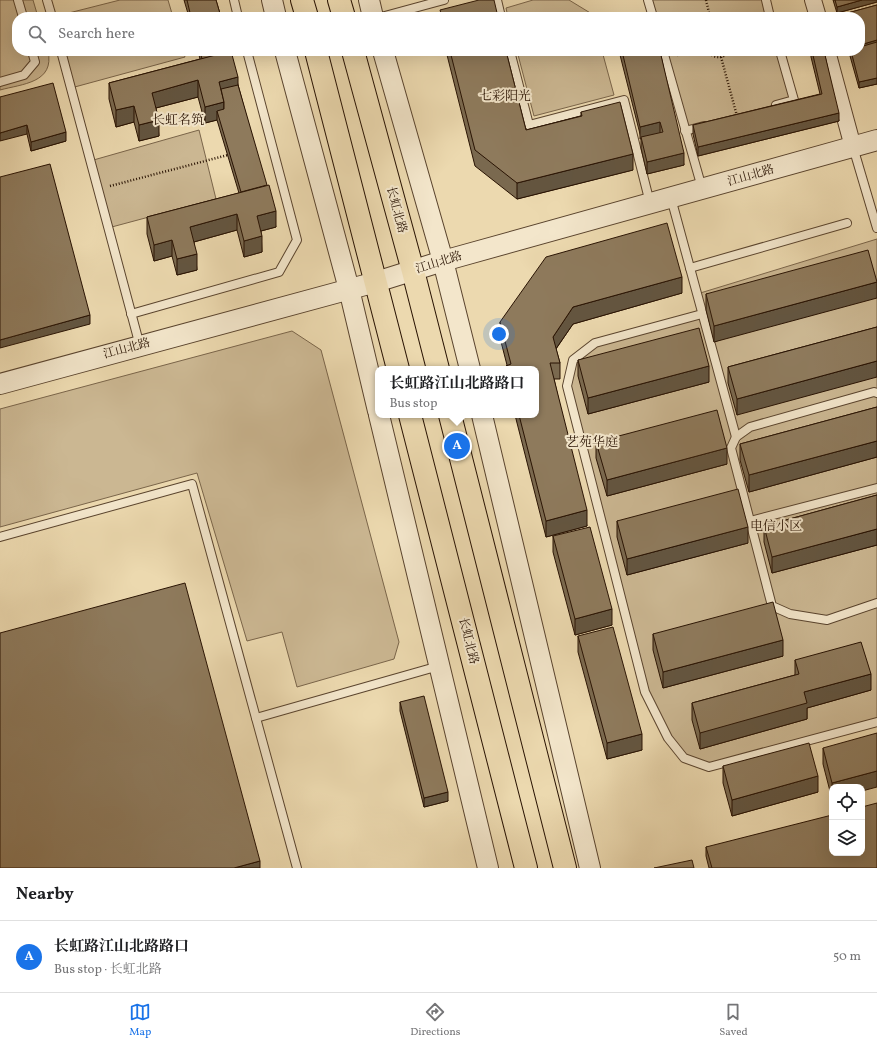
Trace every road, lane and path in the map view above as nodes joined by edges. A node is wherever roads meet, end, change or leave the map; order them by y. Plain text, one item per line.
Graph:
1 (18, 0) edge
2 (47, 0) edge
3 (234, 0) edge
4 (272, 0) edge
5 (302, 0) edge
6 (339, 0) edge
7 (369, 0) edge
8 (444, 0) edge
9 (497, 0) edge
10 (648, 0) edge
11 (706, 0) edge
12 (766, 0) edge
13 (813, 0) edge
14 (22, 12) edge
15 (51, 12) edge
16 (237, 12) edge
17 (275, 12) edge
18 (306, 12) edge
19 (343, 12) edge
20 (372, 12) edge
21 (400, 12) edge
22 (501, 12) edge
23 (652, 12) edge
24 (709, 12) edge
25 (769, 12) edge
26 (817, 12) edge
27 (33, 56) edge
28 (62, 56) edge
29 (248, 56) edge
30 (286, 56) edge
31 (317, 56) edge
32 (354, 56) edge
33 (384, 56) edge
34 (511, 56) edge
35 (664, 56) edge
36 (713, 56) edge
37 (724, 56) edge
38 (781, 56) edge
39 (828, 56) edge
40 (721, 57) junction
41 (0, 82) edge
42 (766, 108) edge
43 (737, 116) joint
44 (685, 131) junction
45 (877, 140) edge
46 (853, 147) junction
47 (228, 155) edge
48 (702, 189) junction
49 (98, 190) junction
50 (671, 198) junction
51 (650, 204) junction
52 (847, 223) dead end
53 (877, 228) edge
54 (443, 261) junction
55 (690, 268) junction
56 (413, 271) junction
57 (376, 282) junction
58 (349, 289) junction
59 (131, 314) junction
60 (702, 314) junction
61 (140, 346) junction
62 (397, 366) edge
63 (437, 366) edge
64 (469, 366) edge
65 (0, 384) edge
66 (877, 392) edge
67 (375, 398) edge
68 (380, 418) edge
69 (411, 418) edge
70 (451, 418) edge
71 (483, 418) edge
72 (736, 437) junction
73 (877, 488) edge
74 (750, 521) junction
75 (0, 537) edge
76 (877, 603) edge
77 (439, 666) junction
78 (256, 718) junction
79 (877, 722) edge
80 (297, 868) edge
81 (488, 868) edge
82 (526, 868) edge
83 (565, 868) edge
84 (590, 868) edge

1 - 14 lane
2 - 15 lane
3 - 16 lane
4 - 17 street
5 - 18 highway
6 - 19 highway
7 - 20 street
8 - 21 lane
9 - 22 lane
10 - 23 lane
11 - 24 path
12 - 25 lane
13 - 26 street
27 - 41 lane
28 - 49 lane
29 - 59 lane
30 - 58 street
31 - 57 highway
32 - 56 highway, 长虹北路
33 - 54 street
34 - 51 lane
35 - 44 lane
36 - 40 path
37 - 40 path
38 - 42 lane
39 - 46 street
40 - 43 path
43 - 44 lane
44 - 48 lane
45 - 46 street, 江山北路
46 - 48 street, 江山北路
46 - 53 lane
47 - 49 path
48 - 50 street, 江山北路
49 - 59 lane
50 - 51 street, 江山北路
50 - 55 lane
51 - 54 street, 江山北路
52 - 55 lane
54 - 56 street, 江山北路
54 - 64 street
55 - 60 lane
56 - 57 street, 江山北路
56 - 63 highway, 长虹北路
57 - 58 street, 江山北路
57 - 62 highway
58 - 61 street, 江山北路
58 - 67 street
59 - 61 lane
60 - 72 lane
60 - 79 lane
61 - 65 street, 江山北路
66 - 72 lane
68 - 77 street
69 - 82 highway, 长虹北路
70 - 83 highway
71 - 84 street
72 - 74 lane
73 - 74 lane
74 - 76 lane
75 - 78 lane
77 - 78 lane
77 - 81 street
78 - 80 lane

